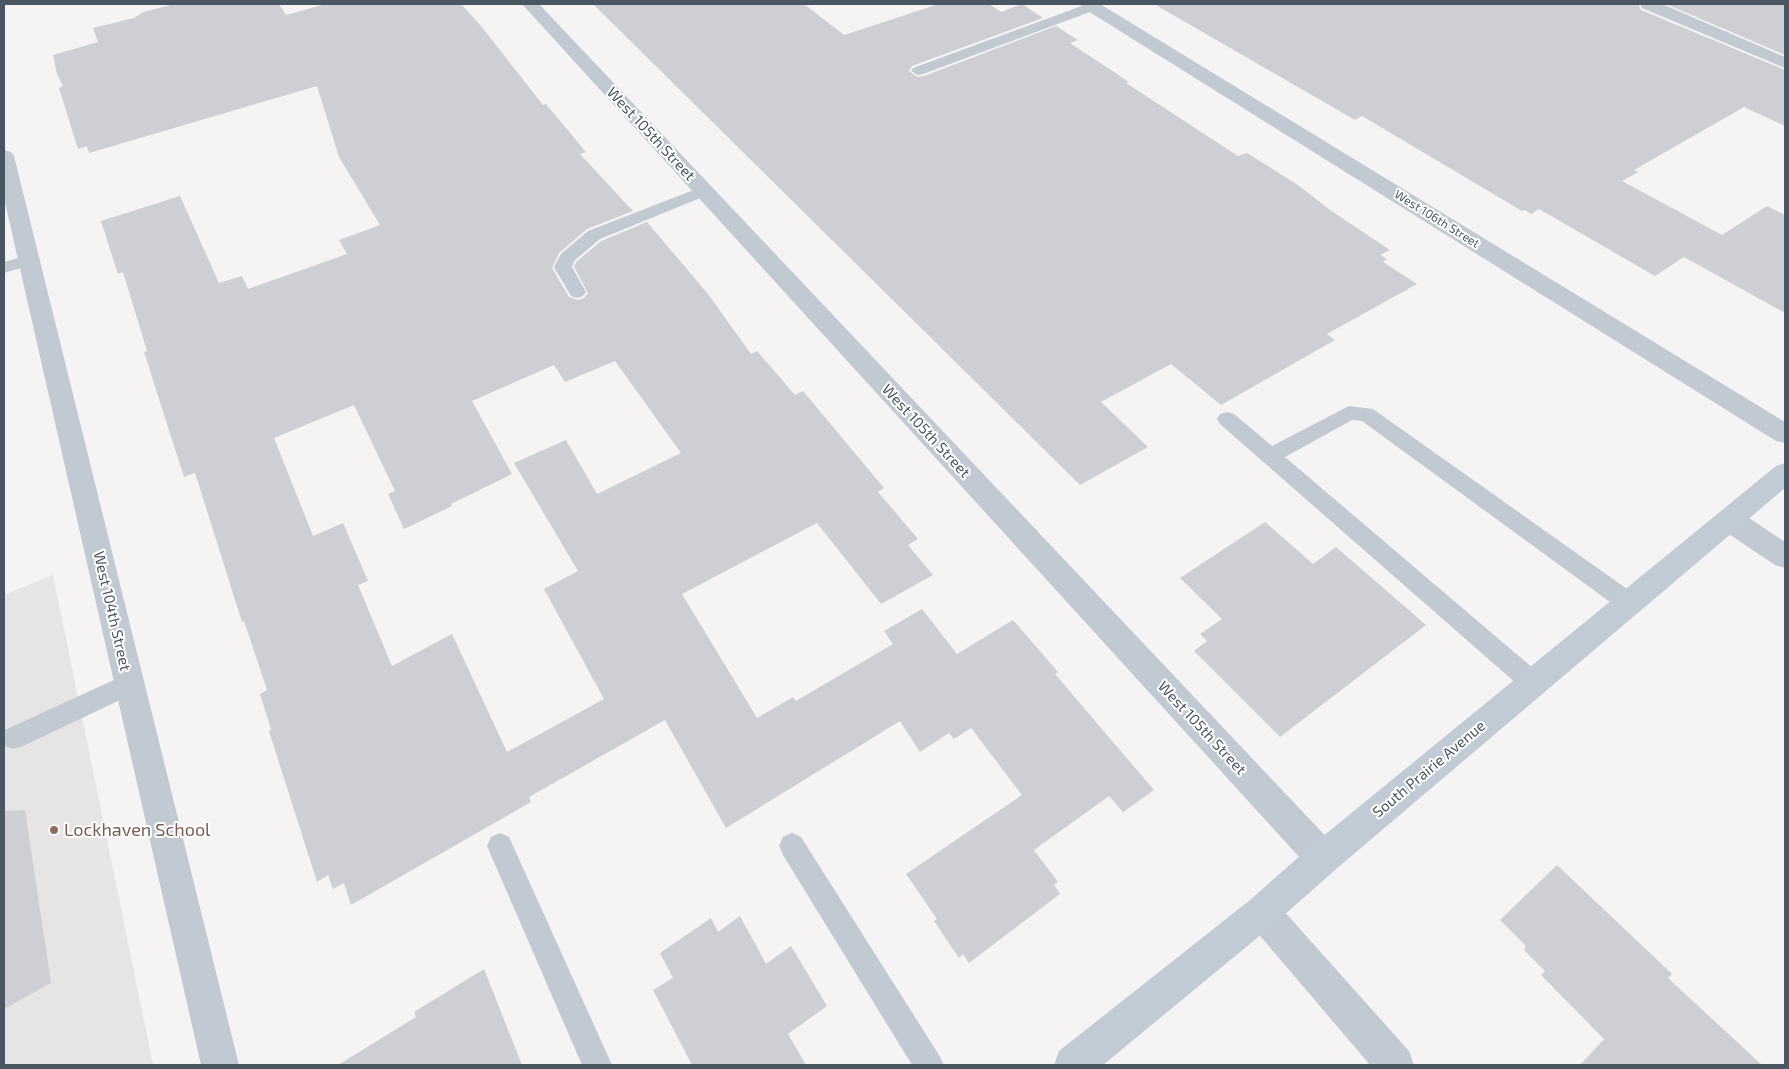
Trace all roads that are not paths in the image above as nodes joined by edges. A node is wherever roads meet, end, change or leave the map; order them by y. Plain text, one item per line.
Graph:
1 (530, 4) edge
2 (1648, 4) edge
3 (1091, 5) edge
4 (1785, 63) edge
5 (918, 71) dead end
6 (4, 156) edge
7 (7, 186) edge
8 (704, 191) junction
9 (16, 264) edge
10 (577, 292) dead end
11 (1227, 419) dead end
12 (1785, 434) edge
13 (1270, 456) junction
14 (1785, 473) edge
15 (1730, 520) junction
16 (1785, 557) edge
17 (1629, 603) junction
18 (1533, 683) junction
19 (129, 684) junction
20 (14, 738) dead end
21 (500, 846) dead end
22 (792, 846) dead end
23 (1323, 858) junction
24 (1262, 912) junction
25 (220, 1065) edge
26 (597, 1065) edge
27 (929, 1065) edge
28 (1073, 1065) edge
29 (1395, 1065) edge

1 - 8 street, West 105th Street
2 - 4 street
3 - 5 lane
3 - 12 street, West 106th Street
6 - 7 street, West 104th Street
7 - 9 street, West 104th Street
8 - 10 lane
8 - 23 street, West 105th Street
9 - 19 street, West 104th Street
11 - 13 lane
13 - 17 lane
13 - 18 lane
14 - 15 main road, South Prairie Avenue
15 - 16 street
15 - 17 main road, South Prairie Avenue
17 - 18 main road, South Prairie Avenue
18 - 23 main road, South Prairie Avenue
19 - 20 lane
19 - 25 street, West 104th Street
21 - 26 lane
22 - 27 lane
23 - 24 main road, South Prairie Avenue
24 - 28 main road, South Prairie Avenue
24 - 29 street

